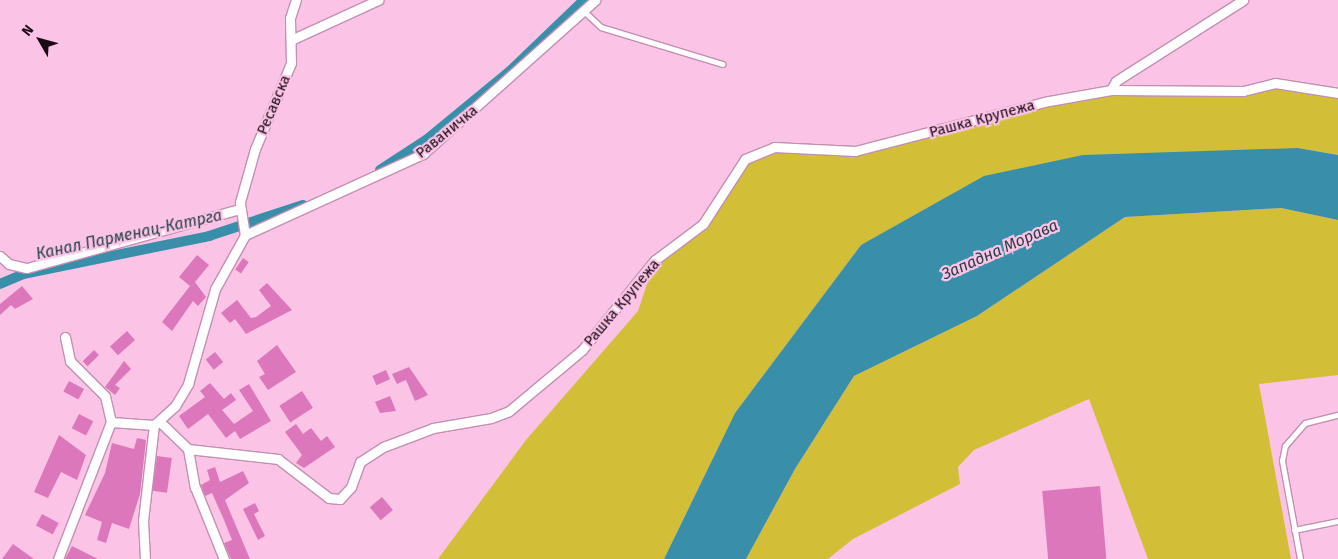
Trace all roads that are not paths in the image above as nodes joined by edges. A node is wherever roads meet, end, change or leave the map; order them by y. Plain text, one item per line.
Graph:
1 (378, 0) edge
2 (594, 0) edge
3 (1243, 0) edge
4 (292, 1) edge
5 (584, 10) junction
6 (293, 39) junction
7 (723, 64) dead end
8 (1111, 90) junction
9 (1338, 93) edge
10 (240, 213) junction
11 (244, 232) junction
12 (0, 256) edge
13 (65, 337) dead end
14 (1338, 416) edge
15 (111, 422) junction
16 (156, 423) junction
17 (188, 449) junction
18 (1338, 521) edge
19 (1294, 530) junction
20 (58, 559) edge
21 (145, 559) edge
22 (224, 559) edge
23 (1300, 559) edge

1 - 6 street
2 - 5 street, Раваничка
3 - 8 street
4 - 6 street, Ресавска
5 - 7 lane
5 - 11 street, Раваничка
6 - 10 street, Ресавска
8 - 9 street, Рашка Крупежа
8 - 17 street, Рашка Крупежа
10 - 11 street
10 - 12 street
11 - 16 street
13 - 15 street
14 - 19 lane
15 - 16 street
15 - 20 street
16 - 17 street
16 - 21 street
17 - 22 street
18 - 19 lane
19 - 23 lane

